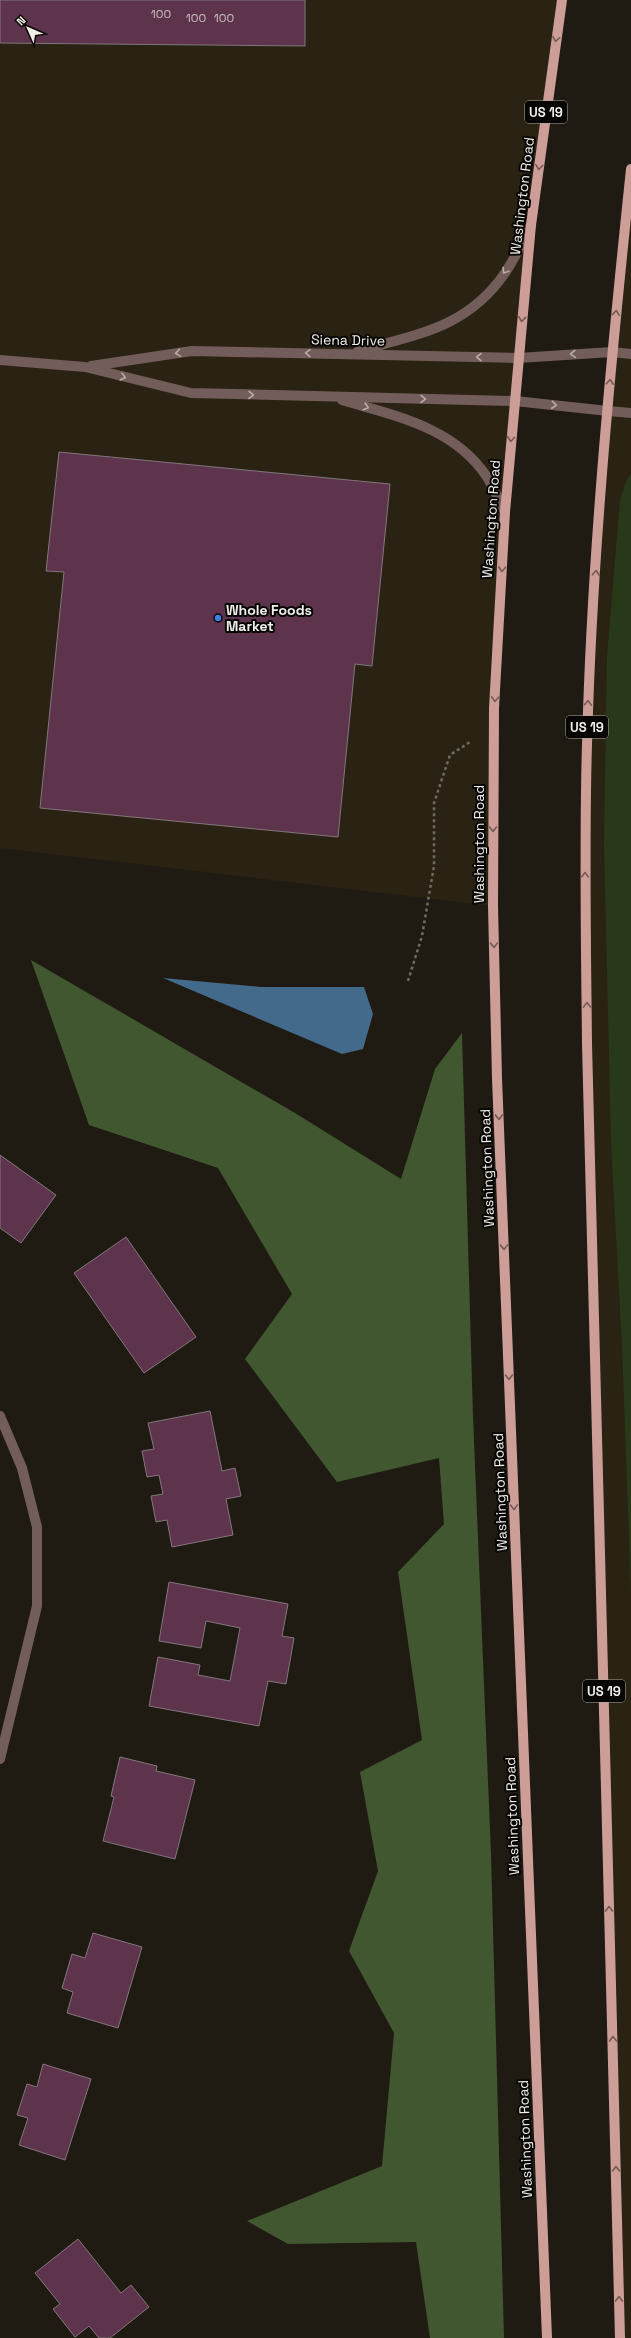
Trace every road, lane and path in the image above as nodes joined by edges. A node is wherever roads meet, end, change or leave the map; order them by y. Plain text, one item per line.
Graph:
1 (562, 0) edge
2 (631, 169) edge
3 (532, 225) junction
4 (612, 352) junction
5 (347, 354) junction
6 (631, 354) edge
7 (518, 358) junction
8 (0, 360) edge
9 (85, 367) junction
10 (328, 396) junction
11 (515, 401) junction
12 (608, 411) junction
13 (631, 414) edge
14 (505, 512) junction
15 (471, 741) dead end
16 (408, 981) dead end
17 (0, 1416) edge
18 (0, 1759) edge
19 (547, 2338) edge
20 (620, 2338) edge

1 -> 3 main road, Washington Road / US 19
4 -> 2 main road, US 19
3 -> 5 street
3 -> 7 main road, Washington Road / US 19
4 - 6 street, Siena Drive
4 -> 7 street, Siena Drive
12 -> 4 main road, US 19
7 -> 5 street, Siena Drive
5 -> 9 street, Siena Drive
7 - 11 main road, Washington Road / US 19
8 - 9 street, Siena Drive
9 -> 10 street, Siena Drive
10 -> 11 street, Siena Drive
10 -> 14 street
11 -> 12 street, Siena Drive
11 -> 14 main road, Washington Road / US 19
12 - 13 street, Siena Drive
20 -> 12 main road, US 19
14 -> 19 main road, Washington Road / US 19
15 - 16 path
17 - 18 street

